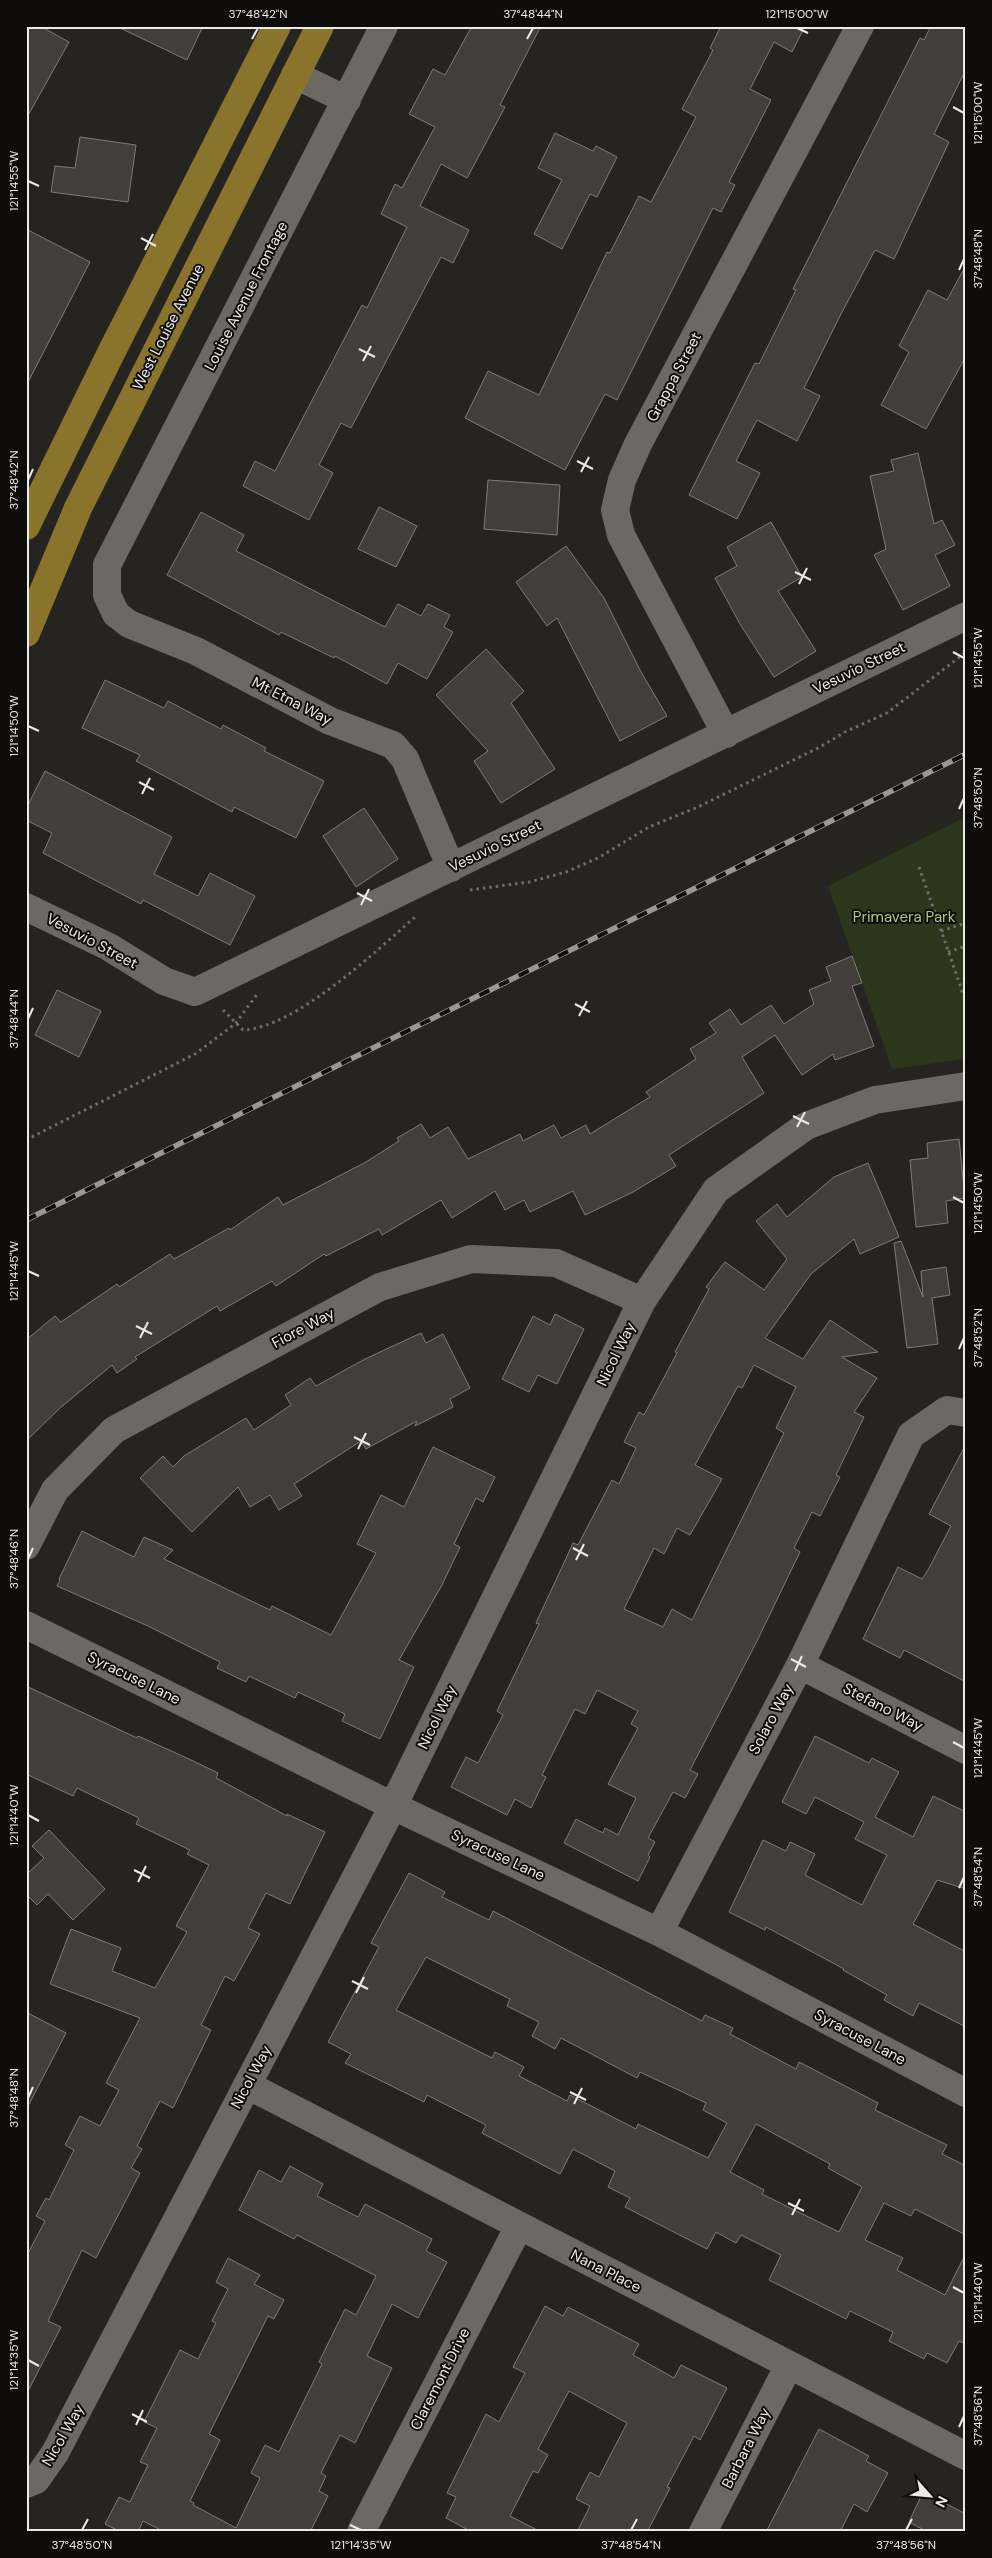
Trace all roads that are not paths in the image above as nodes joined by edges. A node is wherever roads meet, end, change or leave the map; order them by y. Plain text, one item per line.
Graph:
1 (277, 26) edge
2 (320, 26) edge
3 (384, 26) edge
4 (860, 26) edge
5 (295, 75) junction
6 (346, 100) junction
7 (26, 526) edge
8 (107, 565) joint
9 (966, 616) edge
10 (26, 633) edge
11 (726, 734) junction
12 (451, 868) junction
13 (26, 907) edge
14 (966, 1086) edge
15 (642, 1301) junction
16 (956, 1412) edge
17 (26, 1546) edge
18 (26, 1625) edge
19 (800, 1665) junction
20 (966, 1750) edge
21 (394, 1806) junction
22 (659, 1932) junction
23 (247, 2085) junction
24 (966, 2093) edge
25 (519, 2226) junction
26 (789, 2365) junction
27 (966, 2456) edge
28 (26, 2484) edge
29 (361, 2532) edge
30 (703, 2532) edge

1 - 7 main road
2 - 5 main road, West Louise Avenue
3 - 6 street, Louise Avenue Frontage
4 - 11 street, Grappa Street
5 - 6 street
5 - 10 main road, West Louise Avenue
6 - 8 street, Louise Avenue Frontage
8 - 12 street, Mt Etna Way
9 - 11 street, Vesuvio Street
11 - 12 street, Vesuvio Street
12 - 13 street, Vesuvio Street
14 - 15 street, Nicol Way
15 - 17 street, Fiore Way
15 - 21 street, Nicol Way
16 - 19 street, Solaro Way
18 - 21 street, Syracuse Lane
19 - 20 street, Stefano Way
19 - 22 street, Solaro Way
21 - 22 street, Syracuse Lane
21 - 23 street, Nicol Way
22 - 24 street, Syracuse Lane
23 - 25 street, Nana Place
23 - 28 street, Nicol Way
25 - 26 street, Nana Place
25 - 29 street, Claremont Drive
26 - 27 street, Nana Place
26 - 30 street, Barbara Way

